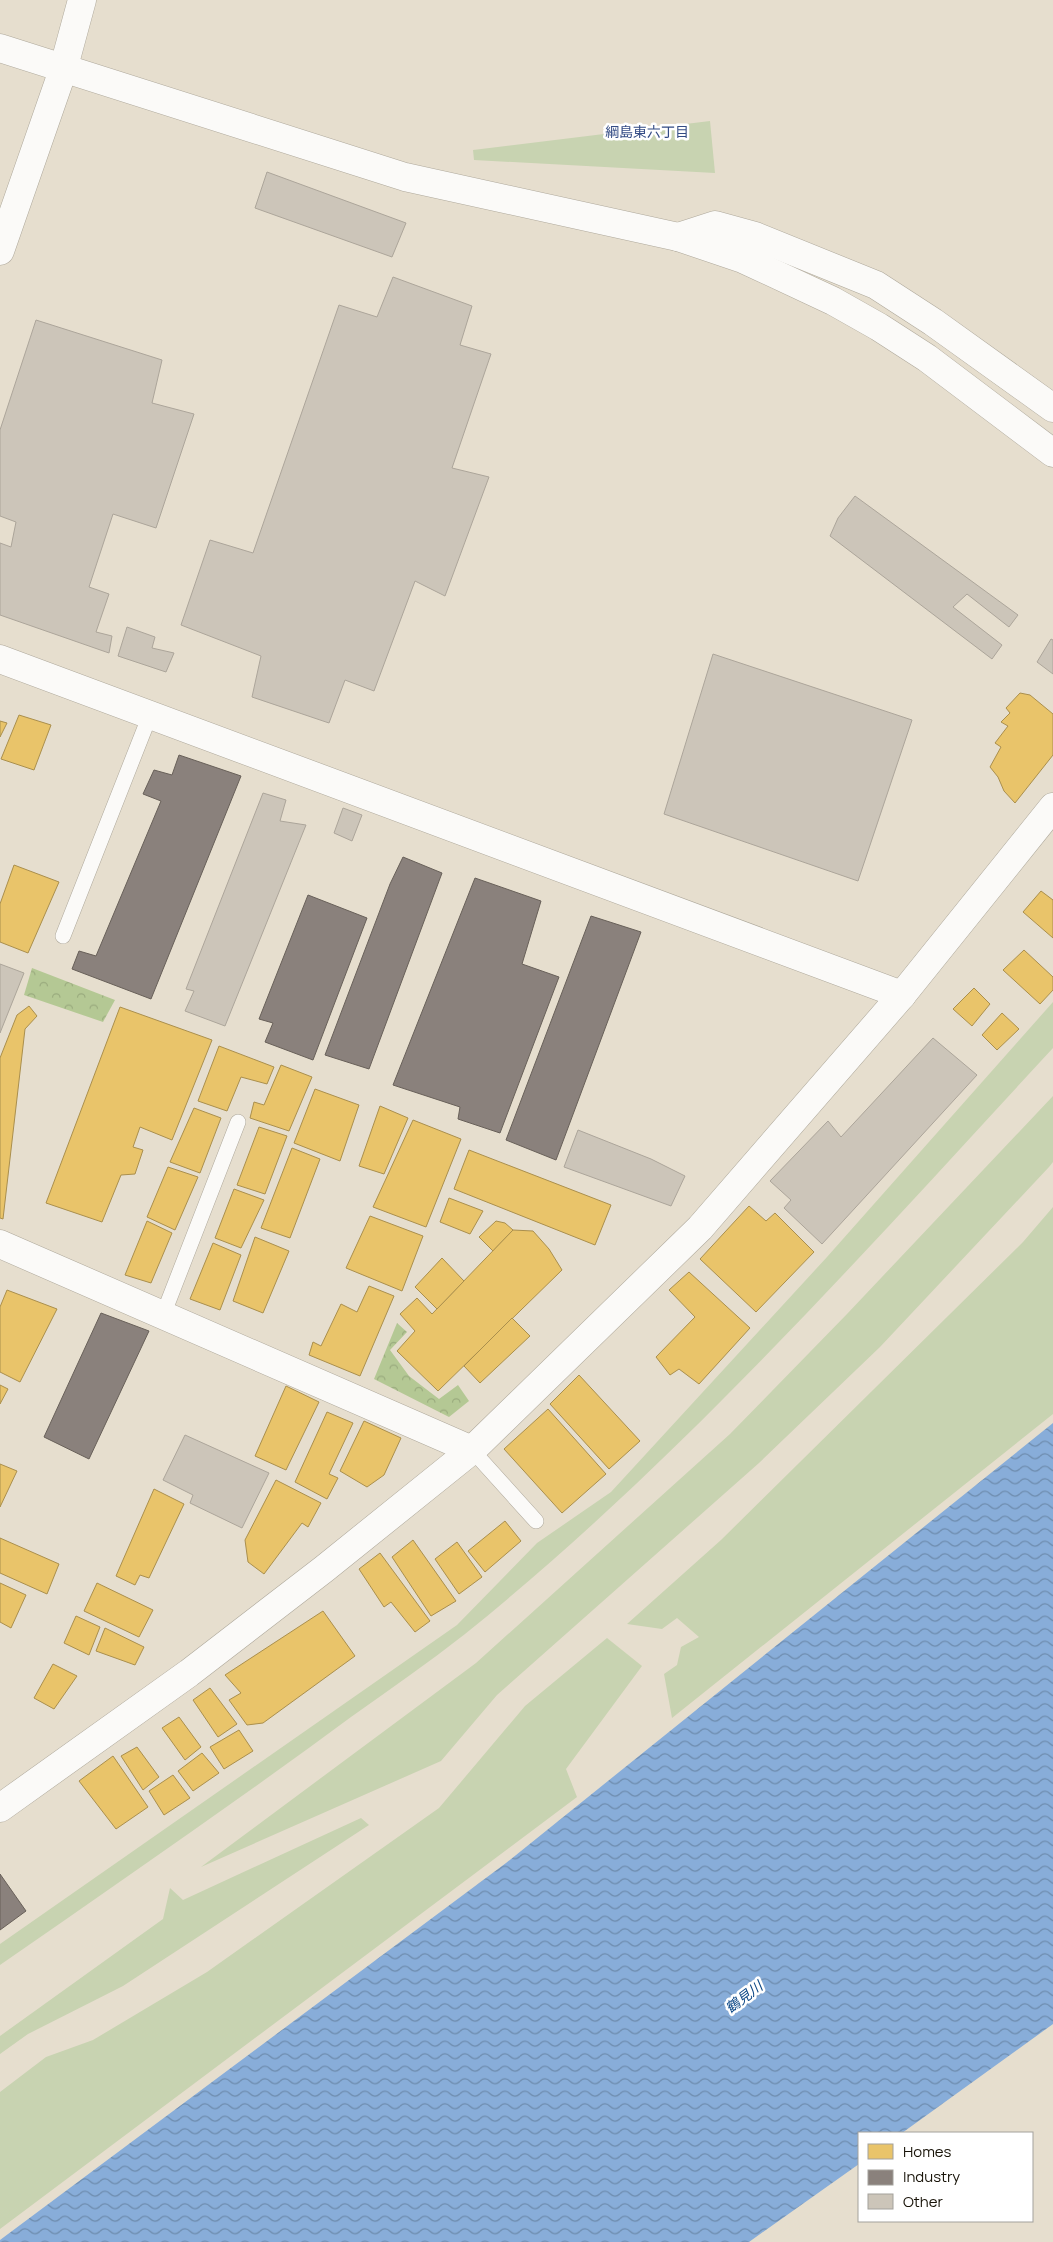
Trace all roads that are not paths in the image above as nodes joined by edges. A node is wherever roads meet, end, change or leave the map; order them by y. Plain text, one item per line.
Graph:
1 (82, 0) edge
2 (0, 48) edge
3 (63, 70) junction
4 (678, 237) junction
5 (0, 251) edge
6 (1053, 408) edge
7 (1052, 452) edge
8 (0, 659) edge
9 (150, 715) junction
10 (1053, 807) edge
11 (63, 936) dead end
12 (902, 995) junction
13 (238, 1122) dead end
14 (0, 1244) edge
15 (163, 1315) junction
16 (472, 1450) junction
17 (536, 1521) dead end
18 (0, 1808) edge

1 - 3 street
2 - 3 street
3 - 4 street
3 - 5 street
4 - 6 street
4 - 7 street
8 - 9 street
9 - 11 lane
9 - 12 street
10 - 12 street
12 - 16 street
13 - 15 lane
14 - 15 street
15 - 16 street
16 - 17 lane
16 - 18 street

